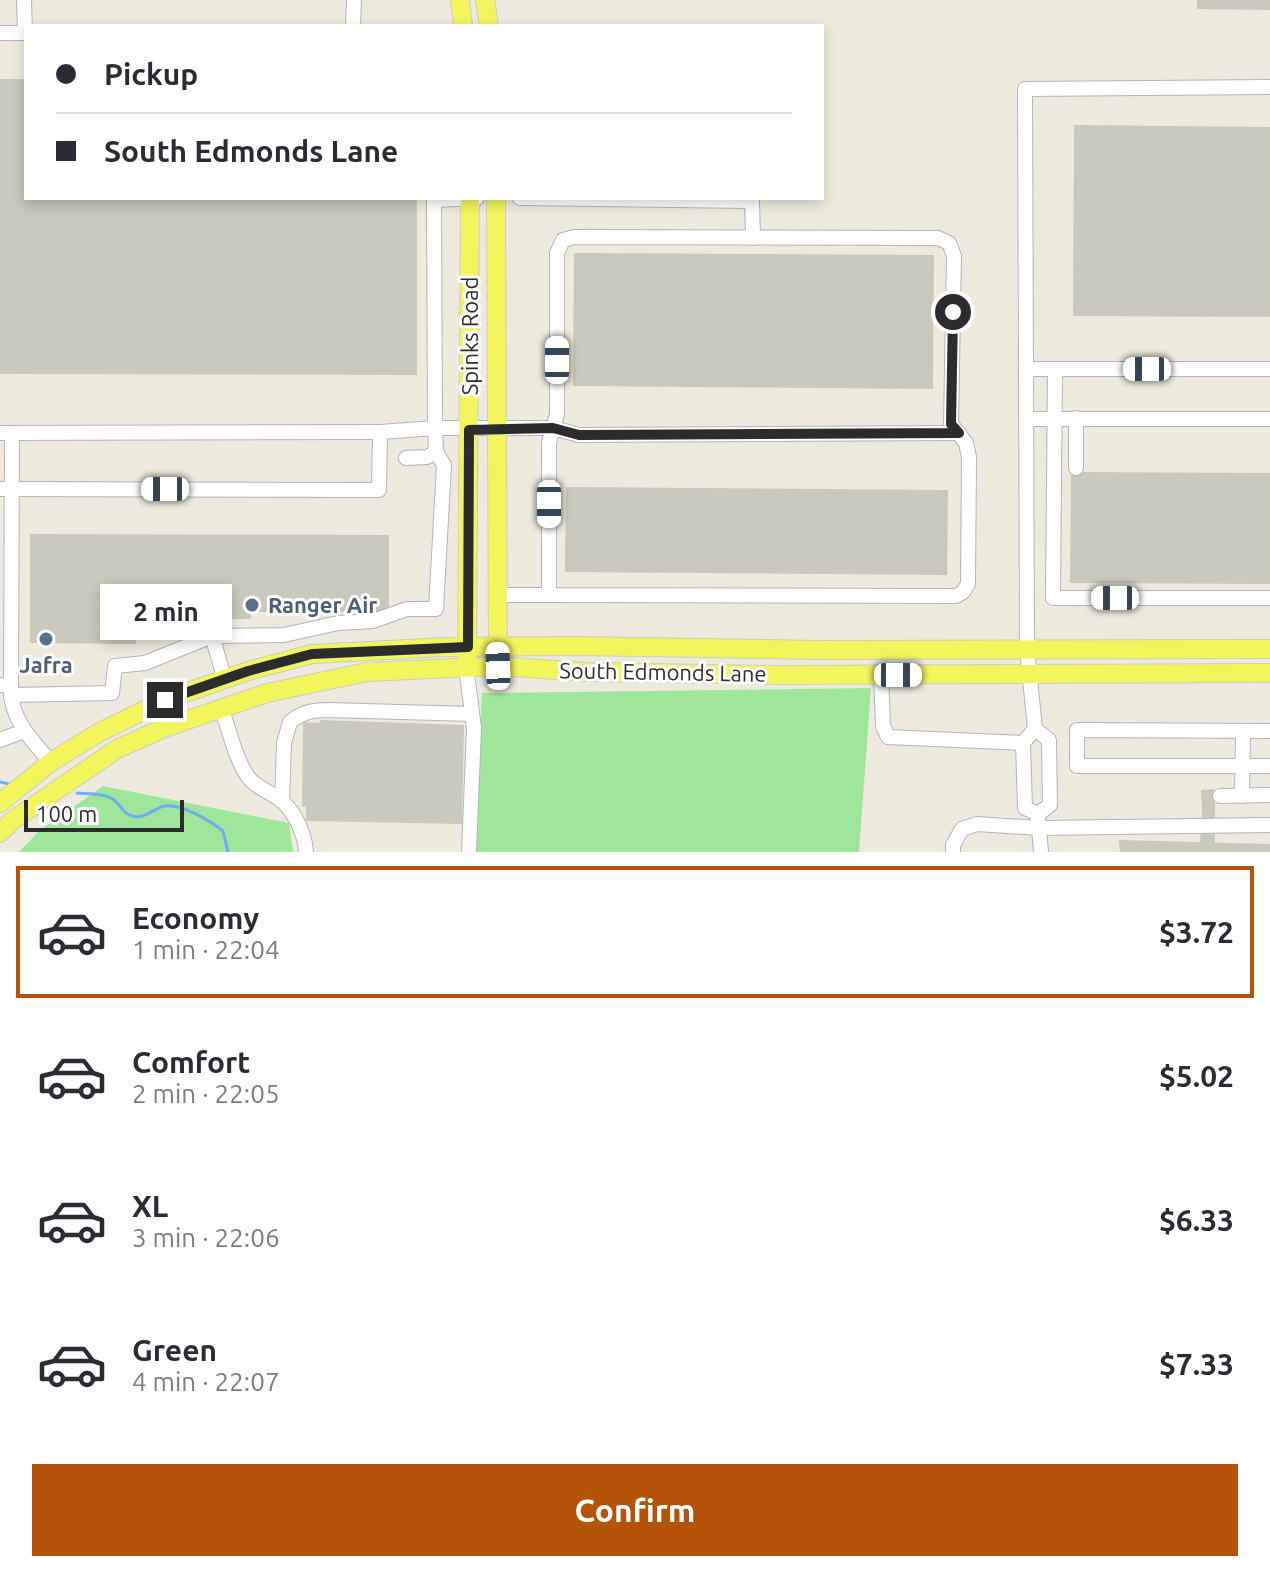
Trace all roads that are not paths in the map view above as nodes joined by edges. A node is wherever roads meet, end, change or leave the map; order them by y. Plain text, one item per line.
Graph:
1 (24, 0) edge
2 (354, 0) edge
3 (460, 0) edge
4 (485, 0) edge
5 (25, 24) edge
6 (353, 24) edge
7 (463, 24) edge
8 (489, 24) edge
9 (0, 33) edge
10 (24, 33) edge
11 (1270, 87) edge
12 (434, 200) edge
13 (470, 200) edge
14 (496, 200) edge
15 (675, 200) edge
16 (753, 238) junction
17 (1027, 369) junction
18 (1055, 369) junction
19 (1270, 369) edge
20 (1055, 418) junction
21 (1076, 418) junction
22 (1027, 419) junction
23 (1270, 419) edge
24 (435, 428) junction
25 (553, 428) junction
26 (497, 429) junction
27 (469, 430) junction
28 (380, 432) junction
29 (6, 433) edge
30 (959, 433) junction
31 (436, 452) junction
32 (406, 458) dead end
33 (1076, 468) dead end
34 (6, 489) edge
35 (497, 595) junction
36 (549, 595) junction
37 (1270, 598) edge
38 (212, 636) junction
39 (468, 647) junction
40 (497, 647) junction
41 (1027, 649) junction
42 (1270, 649) edge
43 (905, 650) junction
44 (498, 666) junction
45 (466, 667) junction
46 (1270, 673) edge
47 (890, 675) junction
48 (1029, 676) junction
49 (225, 680) junction
50 (7, 689) edge
51 (221, 707) junction
52 (472, 714) junction
53 (164, 728) junction
54 (1035, 729) junction
55 (24, 731) junction
56 (1243, 731) junction
57 (1270, 731) edge
58 (0, 740) edge
59 (1023, 743) junction
60 (51, 762) junction
61 (1243, 766) junction
62 (1270, 766) edge
63 (1270, 795) edge
64 (1220, 796) dead end
65 (1242, 796) junction
66 (282, 801) junction
67 (0, 803) edge
68 (1038, 821) junction
69 (1270, 825) edge
70 (7, 826) edge
71 (306, 852) edge
72 (469, 852) edge
73 (953, 852) edge
74 (1041, 852) edge

1 - 5 lane
2 - 6 lane
3 - 7 main road
4 - 8 main road
9 - 10 lane
11 - 17 lane
12 - 24 lane
13 - 27 main road, Spinks Road
14 - 26 main road, Spinks Road
15 - 16 lane
16 - 25 lane
16 - 30 lane
17 - 18 lane
17 - 22 lane
18 - 19 lane
18 - 20 lane
20 - 21 lane
20 - 22 lane
20 - 37 lane
21 - 23 lane
21 - 33 lane
22 - 41 lane
24 - 27 lane
24 - 28 lane
24 - 31 lane
25 - 26 lane
25 - 30 lane
25 - 36 lane
26 - 27 lane
26 - 35 main road, Spinks Road
27 - 39 main road, Spinks Road
28 - 29 lane
28 - 34 lane
29 - 34 lane
30 - 36 lane
31 - 32 lane
31 - 38 lane
34 - 50 lane
35 - 36 lane
35 - 40 main road, Spinks Road
38 - 49 lane
38 - 50 lane
39 - 40 main road, South Edmonds Lane
39 - 45 main road, Spinks Road
39 - 49 main road, South Edmonds Lane
40 - 43 main road, South Edmonds Lane
40 - 44 main road, Spinks Road
41 - 42 main road, South Edmonds Lane
41 - 43 main road, South Edmonds Lane
41 - 48 lane
43 - 47 main road
44 - 45 main road, South Edmonds Lane
44 - 47 main road, South Edmonds Lane
45 - 51 main road, South Edmonds Lane
45 - 52 lane
46 - 48 main road, South Edmonds Lane
47 - 48 main road, South Edmonds Lane
47 - 59 lane
48 - 54 lane
49 - 53 main road
49 - 60 main road, South Edmonds Lane
50 - 55 lane
51 - 53 main road, South Edmonds Lane
51 - 66 lane
52 - 66 lane
52 - 72 lane
53 - 70 main road, South Edmonds Lane
54 - 59 lane
54 - 68 lane
55 - 58 lane
55 - 60 lane
56 - 57 lane
56 - 61 lane
56 - 61 lane
59 - 68 lane
60 - 67 main road, South Edmonds Lane
60 - 70 main road
61 - 62 lane
61 - 65 lane
63 - 65 lane
64 - 65 lane
66 - 71 lane
68 - 69 lane
68 - 73 lane
68 - 74 lane

